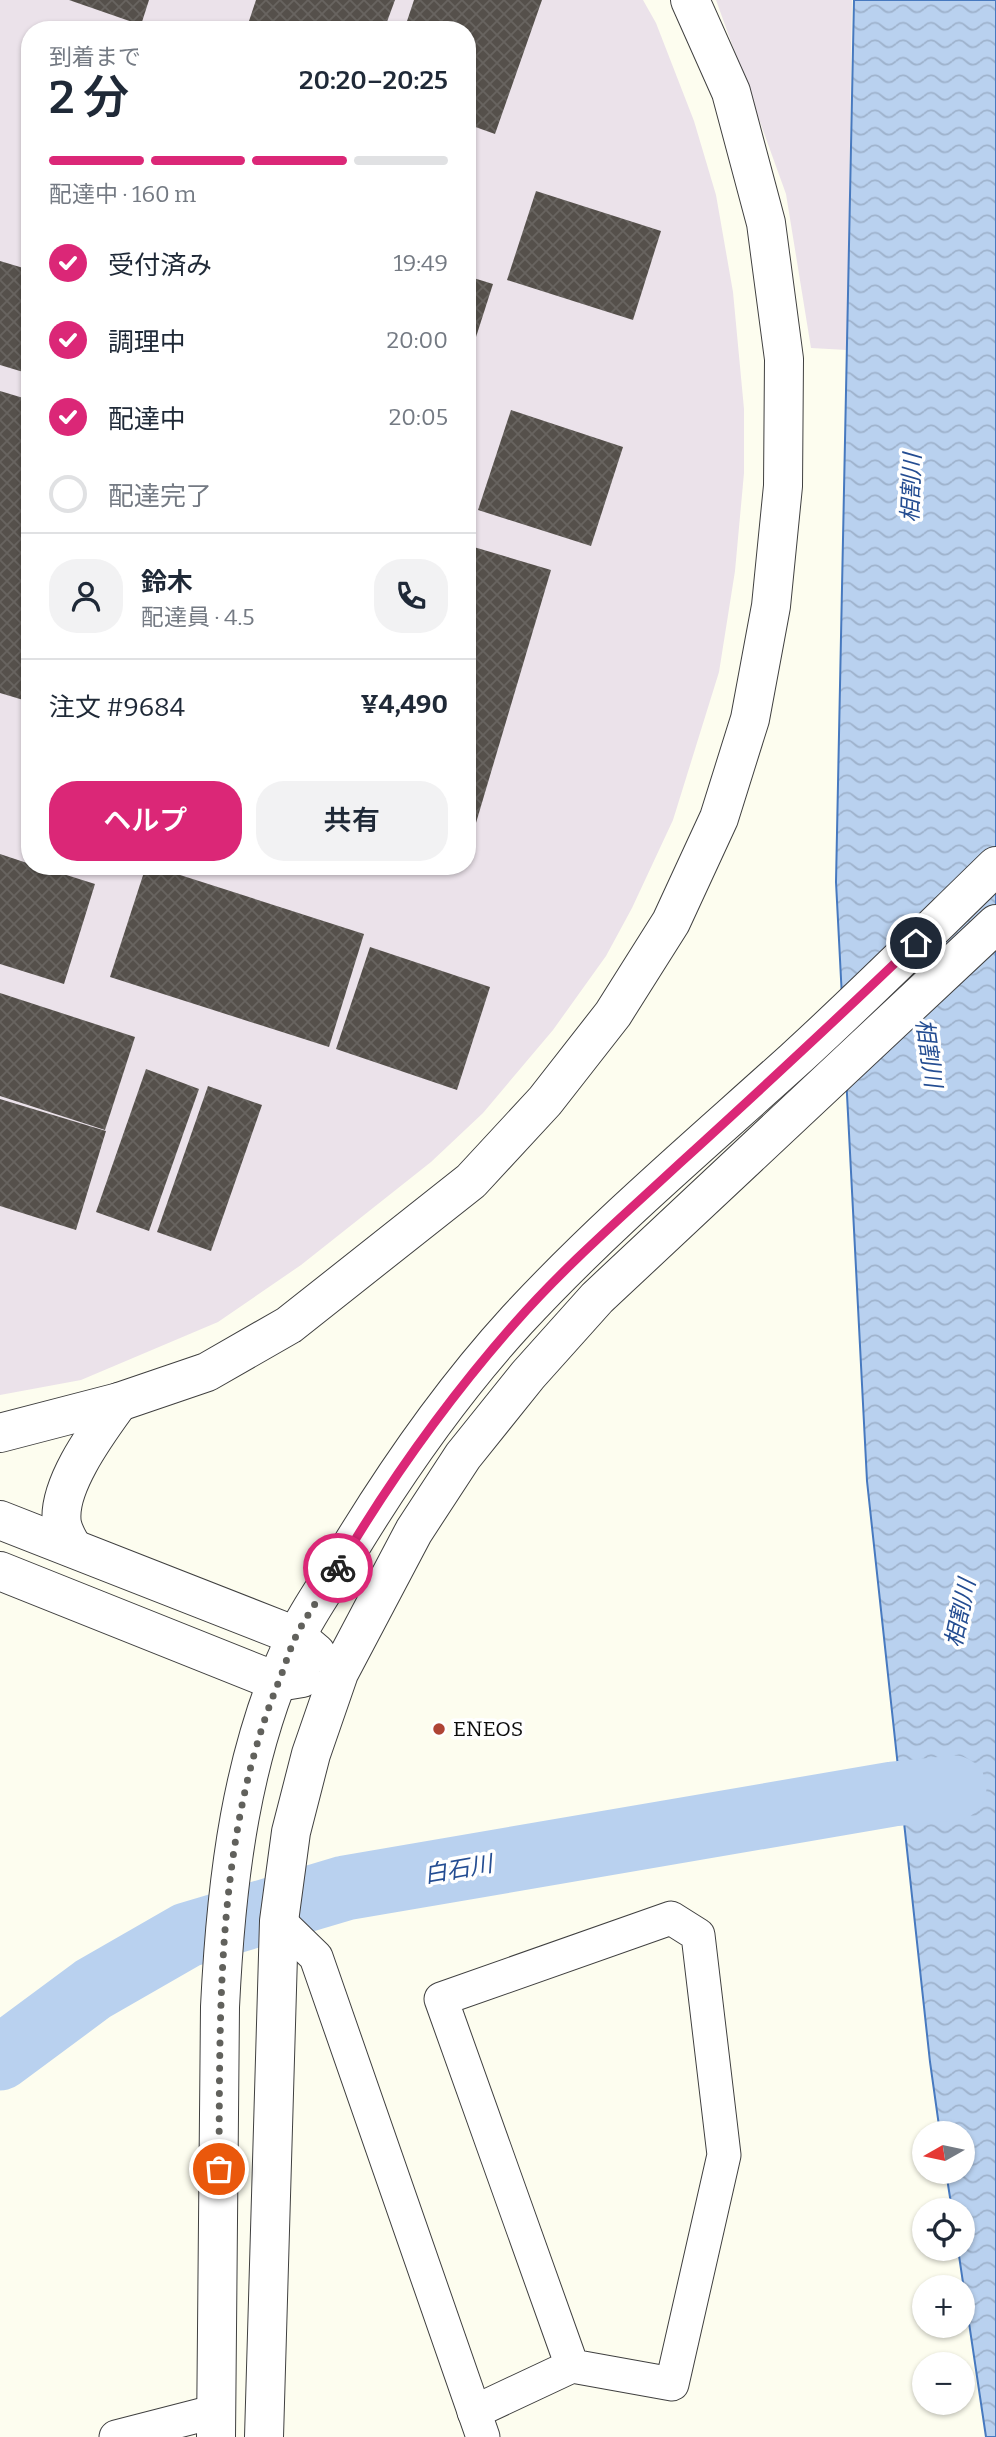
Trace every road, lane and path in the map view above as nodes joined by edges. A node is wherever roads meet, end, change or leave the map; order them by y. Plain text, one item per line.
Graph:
1 (690, 0) edge
2 (996, 866) edge
3 (996, 924) edge
4 (119, 1402) junction
5 (0, 1433) edge
6 (0, 1520) edge
7 (73, 1548) junction
8 (0, 1571) edge
9 (296, 1636) junction
10 (339, 1673) junction
11 (278, 1682) junction
12 (279, 1922) junction
13 (572, 2366) junction
14 (217, 2424) edge
15 (479, 2424) edge
16 (116, 2437) edge
17 (264, 2437) edge

1 - 4 street
2 - 9 street
3 - 10 street
4 - 5 street
4 - 7 street
6 - 7 street
7 - 9 street
8 - 11 street
9 - 10 street
9 - 11 street
10 - 11 street
10 - 12 street
11 - 14 street
12 - 15 street
12 - 17 street
13 - 13 street
13 - 15 street
14 - 16 street

